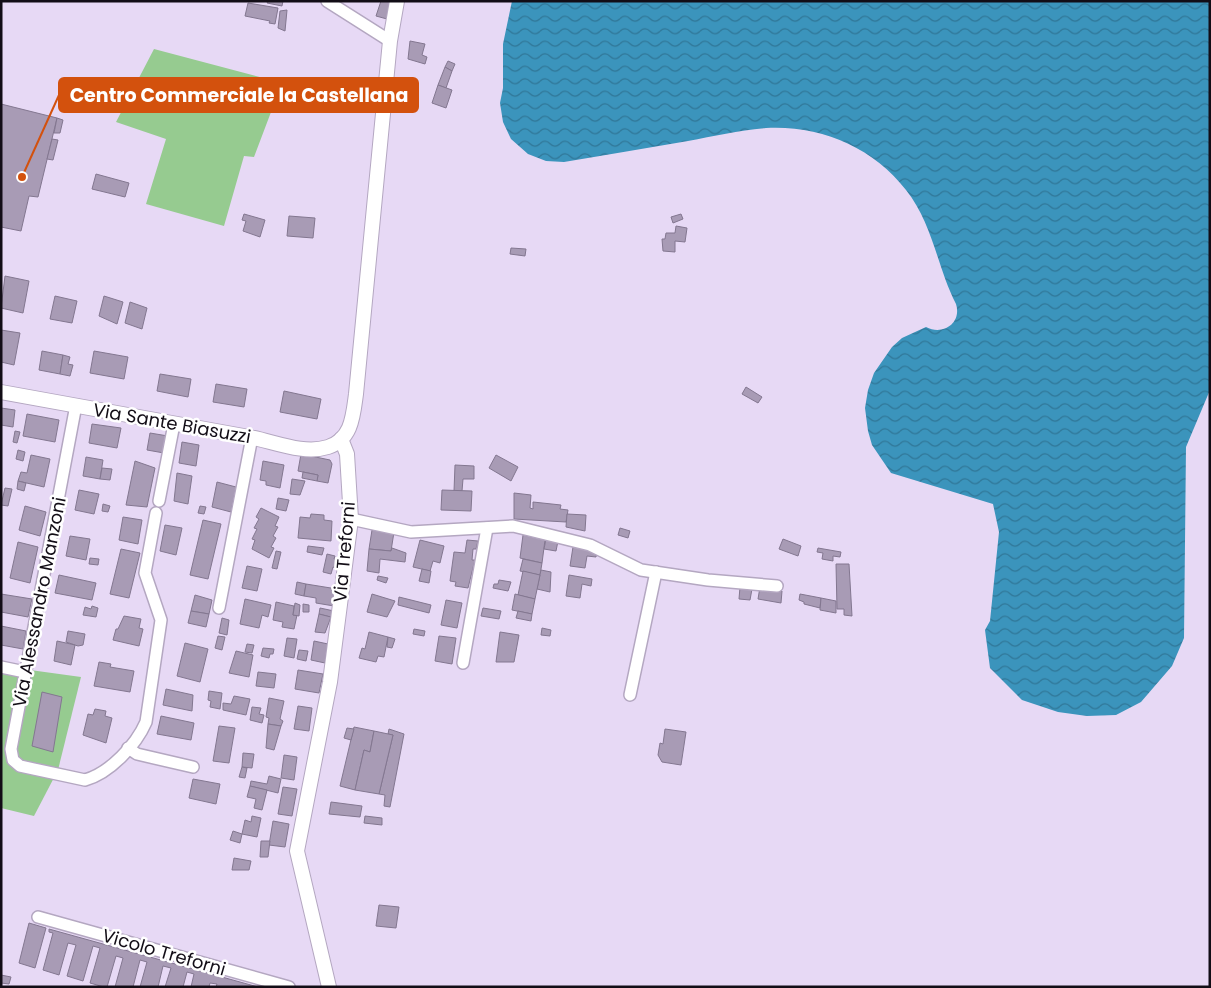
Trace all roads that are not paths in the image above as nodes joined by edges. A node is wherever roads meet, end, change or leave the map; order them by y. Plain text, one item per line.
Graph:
1 (327, 1) edge
2 (397, 1) edge
3 (390, 41) junction
4 (1, 392) edge
5 (76, 405) junction
6 (174, 424) junction
7 (252, 437) junction
8 (341, 440) junction
9 (159, 501) dead end
10 (156, 513) dead end
11 (351, 519) junction
12 (487, 528) junction
13 (656, 572) junction
14 (777, 586) dead end
15 (219, 608) dead end
16 (463, 663) dead end
17 (1, 667) edge
18 (25, 672) junction
19 (630, 695) dead end
20 (128, 748) junction
21 (193, 767) dead end
22 (38, 917) dead end
23 (289, 987) edge
24 (329, 987) edge

1 - 3 street
2 - 3 street
3 - 8 street
4 - 5 street, Via Sante Biasuzzi
5 - 6 street, Via Sante Biasuzzi
5 - 18 street, Via Alessandro Manzoni
6 - 7 street, Via Sante Biasuzzi
6 - 9 street
7 - 8 street, Via Sante Biasuzzi
7 - 15 street
8 - 11 street, Via Treforni
10 - 20 street, Via Alessandro Manzoni
11 - 12 street
11 - 24 street, Via Treforni
12 - 13 street
12 - 16 street
13 - 14 street
13 - 19 street
17 - 18 street
18 - 20 street, Via Alessandro Manzoni
20 - 21 street
22 - 23 street, Vicolo Treforni

